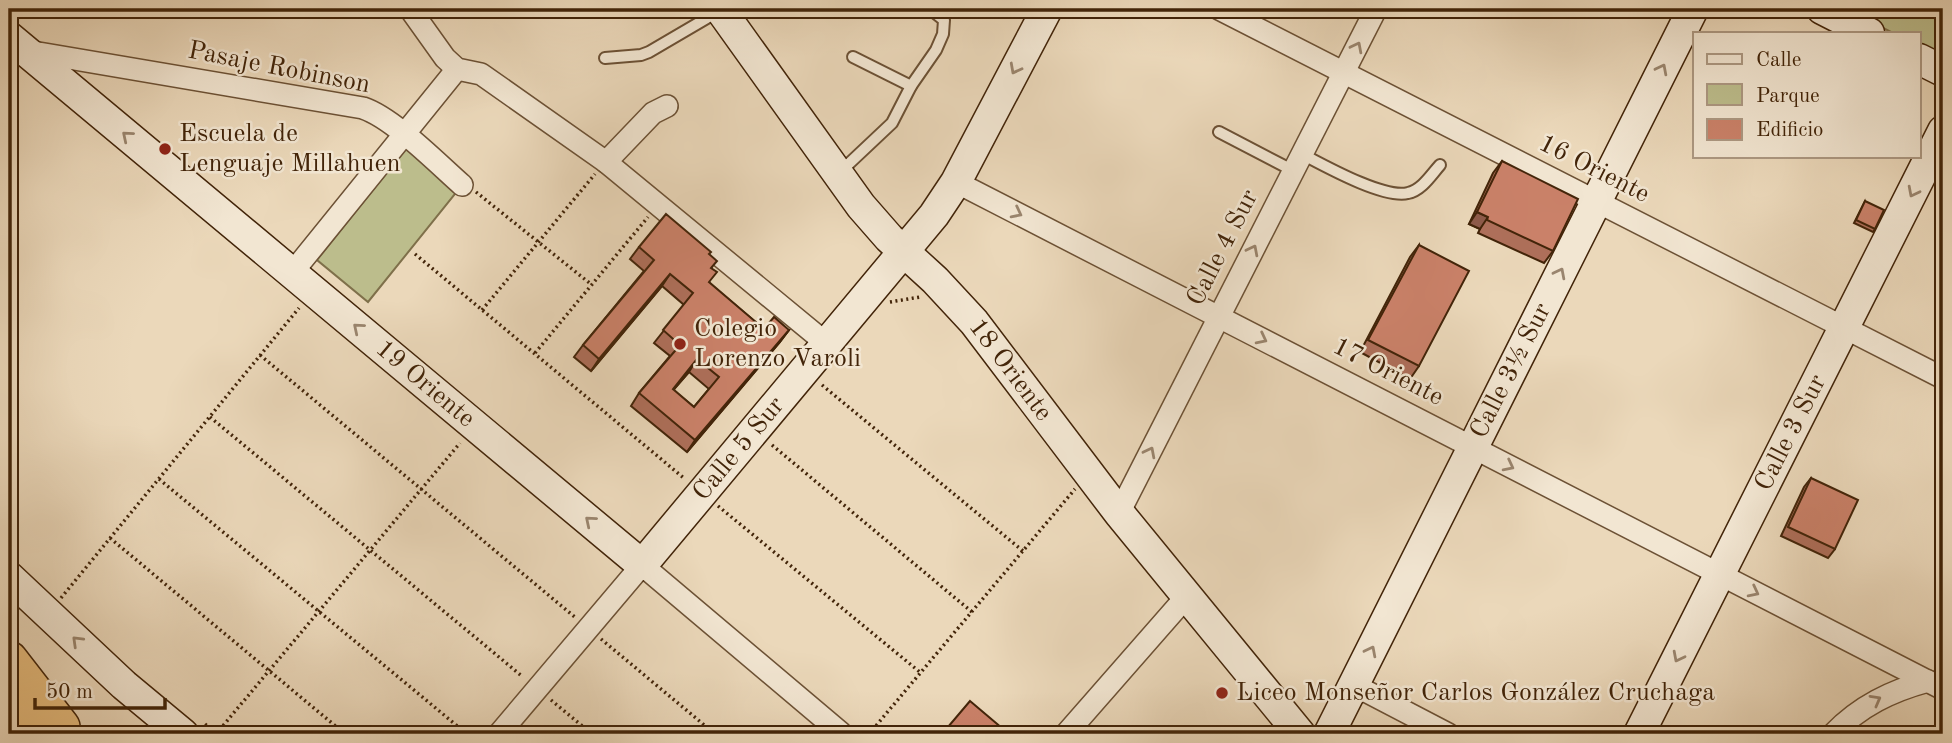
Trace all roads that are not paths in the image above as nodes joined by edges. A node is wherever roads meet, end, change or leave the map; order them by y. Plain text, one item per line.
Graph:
1 (410, 9) edge
2 (721, 9) edge
3 (929, 9) edge
4 (1047, 9) edge
5 (1219, 9) edge
6 (1376, 9) edge
7 (1693, 9) edge
8 (1822, 9) edge
9 (1867, 32) edge
10 (17, 43) edge
11 (853, 57) dead end
12 (605, 58) dead end
13 (1920, 60) edge
14 (457, 68) junction
15 (1943, 71) edge
16 (1344, 72) junction
17 (911, 86) junction
18 (667, 106) dead end
19 (1943, 131) edge
20 (1219, 132) dead end
21 (404, 135) junction
22 (606, 162) junction
23 (1298, 162) junction
24 (1440, 164) dead end
25 (838, 174) junction
26 (956, 182) junction
27 (462, 185) road end
28 (1596, 201) junction
29 (903, 252) junction
30 (303, 282) junction
31 (1219, 317) junction
32 (1844, 328) junction
33 (827, 344) junction
34 (1943, 378) edge
35 (1473, 447) junction
36 (1119, 513) junction
37 (642, 565) junction
38 (1720, 574) junction
39 (9, 577) edge
40 (1186, 597) junction
41 (9, 660) edge
42 (9, 683) edge
43 (1354, 685) junction
44 (1936, 685) edge
45 (34, 725) edge
46 (841, 733) edge
47 (183, 734) edge
48 (499, 734) edge
49 (1066, 734) edge
50 (1300, 734) edge
51 (1329, 734) edge
52 (1448, 734) edge
53 (1639, 734) edge
54 (1832, 734) edge

1 - 14 street
2 - 12 lane
2 - 25 street, 18 Oriente
3 - 17 lane
4 -> 26 street, Calle 5 Sur
5 - 16 street, 16 Oriente
16 -> 6 street, Calle 4 Sur
28 -> 7 street, Calle 3½ Sur
8 - 9 street
10 - 21 street, Pasaje Robinson
30 -> 10 street, 19 Oriente
11 - 17 lane
13 - 15 street
14 - 21 street
14 - 22 street
16 - 23 street, Calle 4 Sur
16 - 28 street, 16 Oriente
17 - 25 lane
18 - 22 street
19 -> 32 street, Calle 3 Sur
20 - 23 lane
21 - 27 street, Pasaje Robinson
21 - 30 street
22 - 33 street
23 - 24 lane
31 -> 23 street, Calle 4 Sur
25 - 29 street, 18 Oriente
26 - 29 street, Calle 5 Sur
26 -> 31 street, 17 Oriente
28 - 32 street, 16 Oriente
35 -> 28 street, Calle 3½ Sur
29 - 33 street, Calle 5 Sur
29 - 36 street, 18 Oriente
37 -> 30 street, 19 Oriente
31 -> 35 street, 17 Oriente
36 -> 31 street, Calle 4 Sur
32 - 34 street, 16 Oriente
32 - 38 street, Calle 3 Sur
33 - 37 street, Calle 5 Sur
35 -> 38 street, 17 Oriente
43 -> 35 street, Calle 3½ Sur
36 - 40 street, 18 Oriente
37 - 46 street, 19 Oriente
37 - 48 street, Calle 5 Sur
38 -> 44 street, 17 Oriente
38 -> 53 street, Calle 3 Sur
47 -> 39 street
40 - 49 street
40 - 50 street, 18 Oriente
41 - 45 highway
42 - 45 highway
43 - 51 street, Calle 3½ Sur
43 - 52 street
54 -> 44 street

